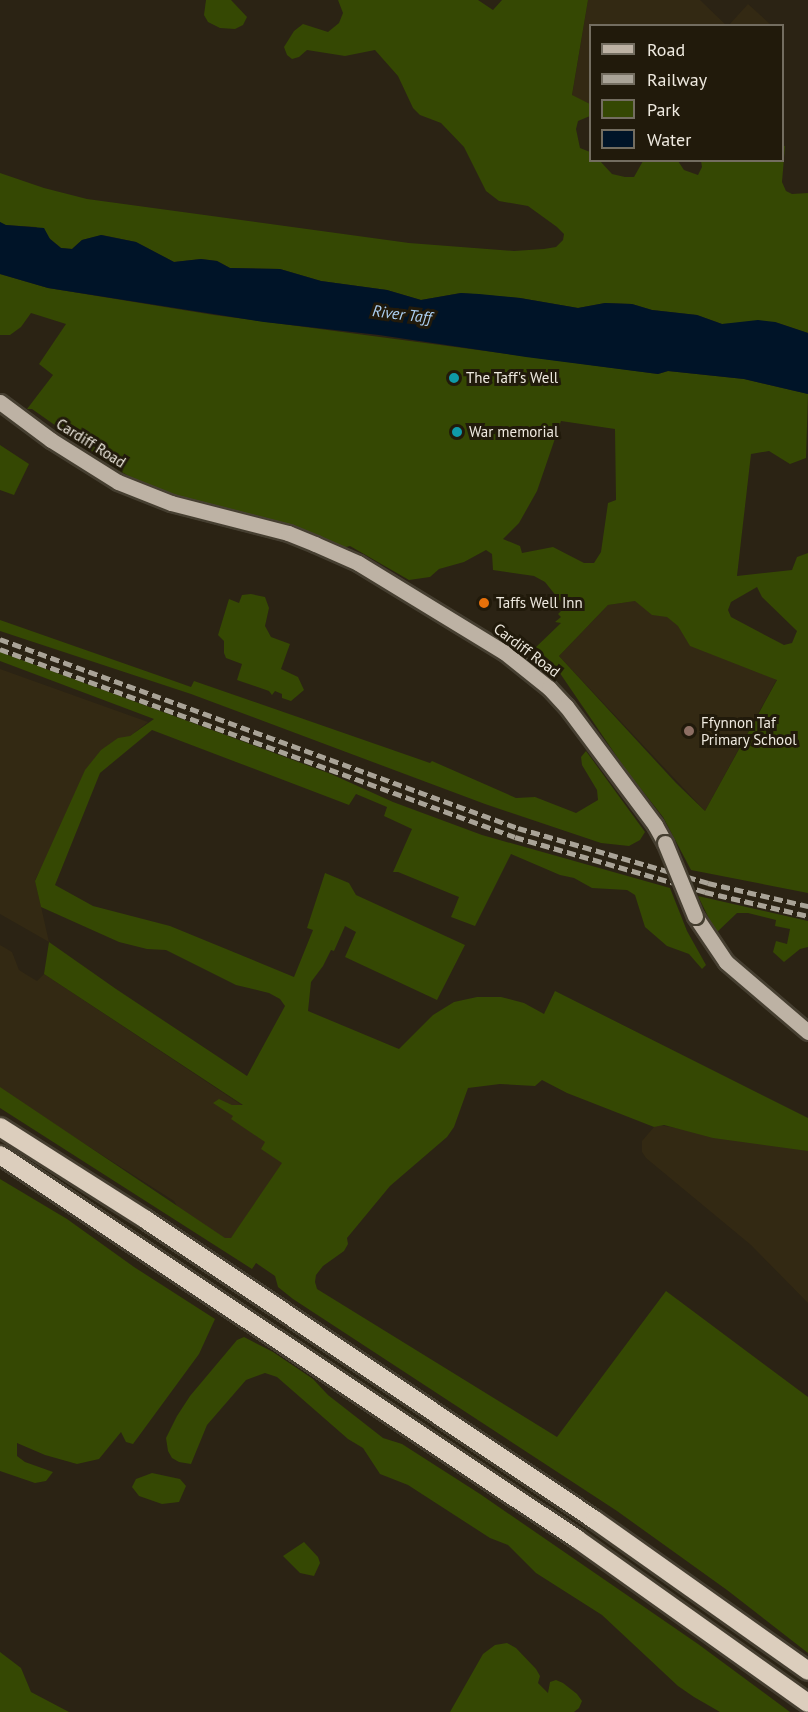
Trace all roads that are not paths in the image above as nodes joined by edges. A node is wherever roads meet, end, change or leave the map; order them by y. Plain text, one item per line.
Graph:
1 (0, 402) edge
2 (808, 1032) edge
3 (0, 1127) edge
4 (0, 1155) edge
5 (808, 1671) edge
6 (808, 1703) edge

1 - 2 main road, Cardiff Road, bridge
3 - 5 highway
4 - 6 highway

